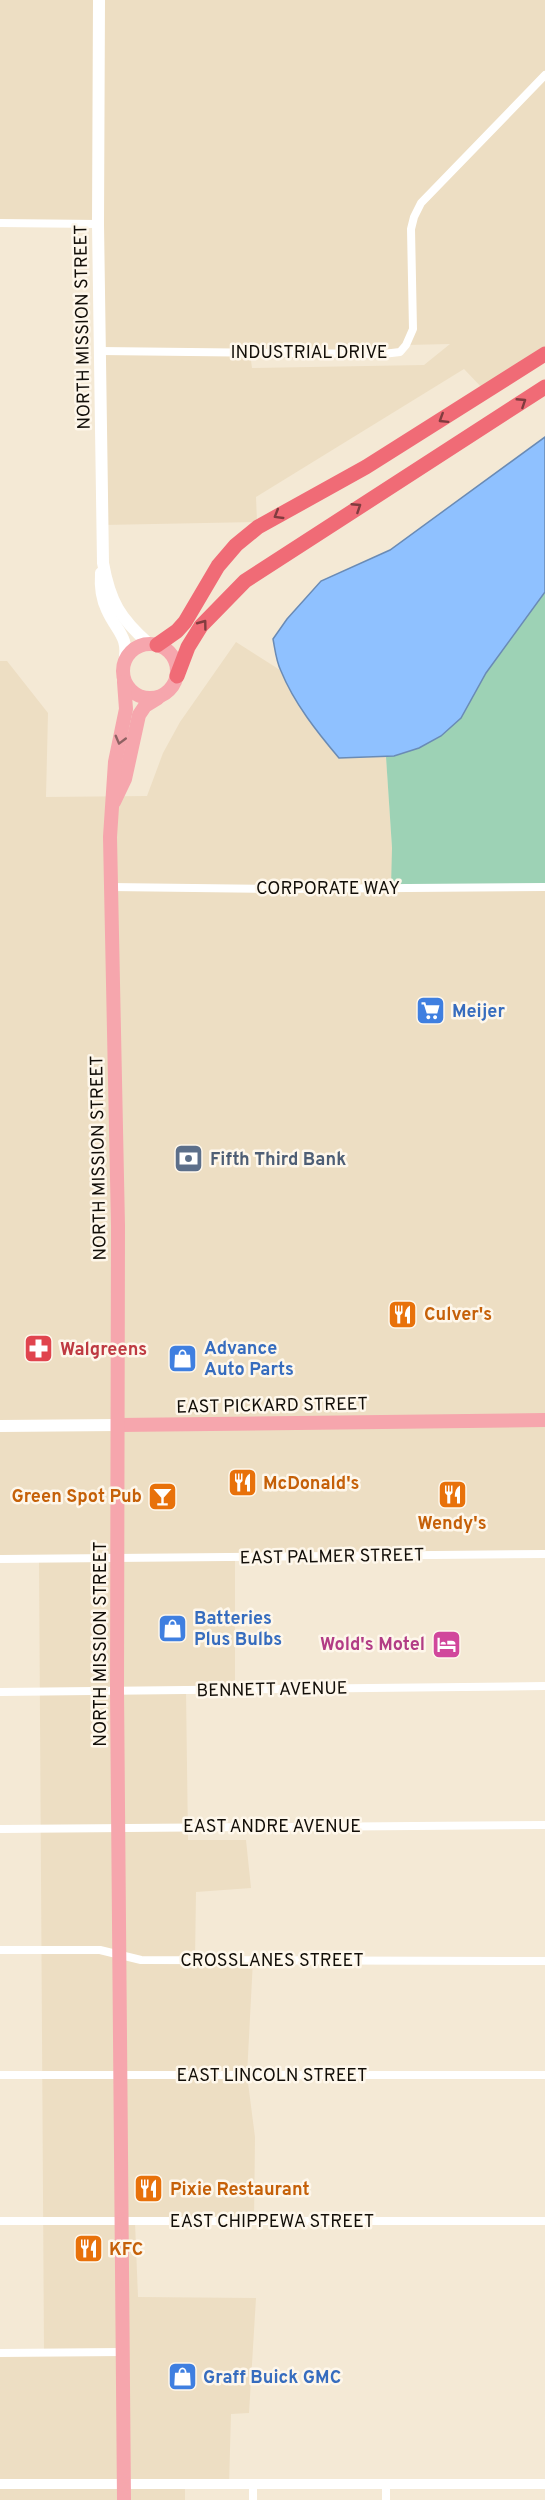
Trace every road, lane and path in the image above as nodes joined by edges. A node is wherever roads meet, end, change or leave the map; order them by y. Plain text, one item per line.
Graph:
1 (99, 0) edge
2 (545, 75) edge
3 (0, 223) edge
4 (98, 224) junction
5 (100, 351) junction
6 (545, 354) edge
7 (545, 387) edge
8 (103, 563) junction
9 (153, 644) junction
10 (124, 662) junction
11 (177, 676) junction
12 (124, 682) junction
13 (158, 698) junction
14 (113, 804) junction
15 (110, 887) junction
16 (545, 887) edge
17 (545, 1420) edge
18 (119, 1425) junction
19 (0, 1426) edge
20 (545, 1554) edge
21 (118, 1558) junction
22 (0, 1559) edge
23 (545, 1686) edge
24 (117, 1690) junction
25 (0, 1692) edge
26 (545, 1825) edge
27 (118, 1827) junction
28 (0, 1829) edge
29 (0, 1950) edge
30 (120, 1956) junction
31 (545, 1961) edge
32 (0, 2075) edge
33 (121, 2075) junction
34 (545, 2075) edge
35 (0, 2221) edge
36 (545, 2221) edge
37 (121, 2222) junction
38 (0, 2352) edge
39 (123, 2352) junction
40 (0, 2484) edge
41 (124, 2484) junction
42 (545, 2484) edge
43 (253, 2485) junction
44 (386, 2485) junction
45 (124, 2500) edge
46 (253, 2500) edge
47 (386, 2500) edge

1 - 4 main road, NORTH MISSION STREET
2 - 5 street, INDUSTRIAL DRIVE
3 - 4 street
4 - 5 main road, NORTH MISSION STREET
5 - 8 main road, NORTH MISSION STREET
6 -> 9 highway
11 -> 7 highway
8 - 9 main road, NORTH MISSION STREET
8 - 10 main road, NORTH MISSION STREET
9 - 10 main road
9 - 11 main road, NORTH MISSION STREET
10 - 12 main road, NORTH MISSION STREET
11 - 13 main road, NORTH MISSION STREET
12 - 13 main road
12 -> 14 main road, NORTH MISSION STREET
13 - 14 main road, NORTH MISSION STREET
14 - 15 main road, NORTH MISSION STREET
15 - 16 street, CORPORATE WAY
15 - 18 main road, NORTH MISSION STREET
17 - 18 main road, EAST PICKARD STREET
18 - 19 main road, EAST PICKARD STREET
18 - 21 main road, NORTH MISSION STREET
20 - 21 street, EAST PALMER STREET
21 - 22 street, EAST PALMER STREET
21 - 24 main road, NORTH MISSION STREET
23 - 24 street, BENNETT AVENUE
24 - 25 street, BENNETT AVENUE
24 - 27 main road, NORTH MISSION STREET
26 - 27 street, EAST ANDRE AVENUE
27 - 28 street, EAST ANDRE AVENUE
27 - 30 main road, NORTH MISSION STREET
29 - 30 street, CROSSLANES STREET
30 - 31 street, CROSSLANES STREET
30 - 33 main road, NORTH MISSION STREET
32 - 33 street, EAST LINCOLN STREET
33 - 34 street, EAST LINCOLN STREET
33 - 37 main road, NORTH MISSION STREET
35 - 37 street, EAST CHIPPEWA STREET
36 - 37 street, EAST CHIPPEWA STREET
37 - 39 main road, NORTH MISSION STREET
38 - 39 street
39 - 41 main road, NORTH MISSION STREET
40 - 41 street
41 - 43 street
41 - 45 main road, NORTH MISSION STREET
42 - 44 street
43 - 44 street
43 - 46 street
44 - 47 street

